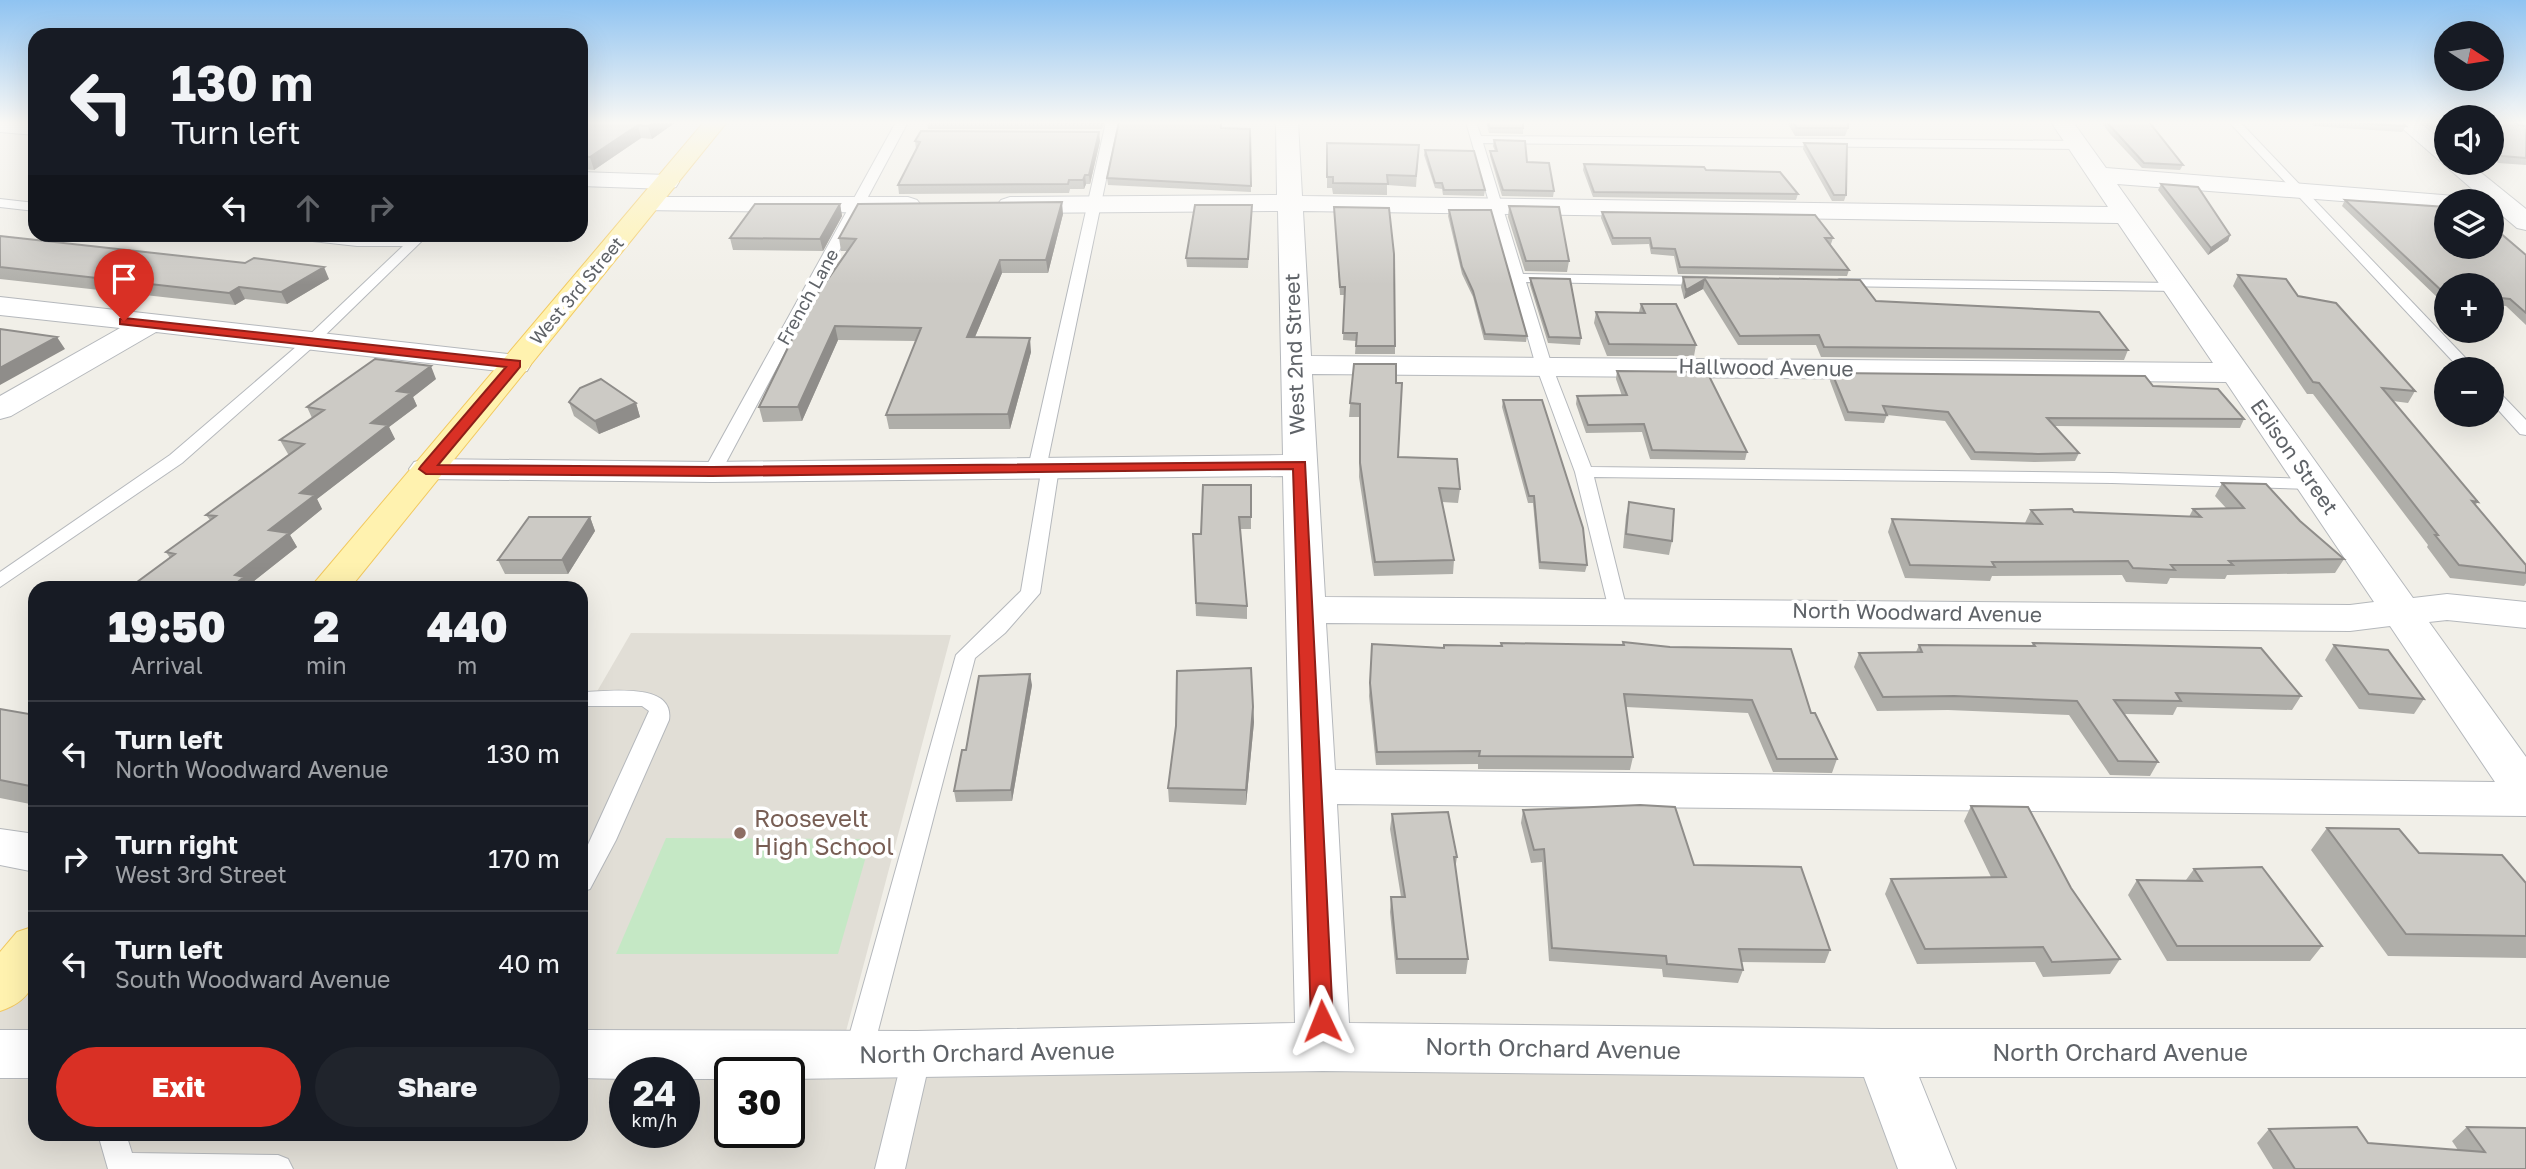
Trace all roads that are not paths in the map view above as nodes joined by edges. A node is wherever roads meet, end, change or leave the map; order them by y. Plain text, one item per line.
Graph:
1 (671, 177) edge
2 (875, 177) edge
3 (1099, 177) edge
4 (1289, 177) edge
5 (1488, 177) edge
6 (2100, 177) edge
7 (2120, 177) edge
8 (2286, 177) edge
9 (2472, 177) edge
10 (588, 180) edge
11 (2299, 190) junction
12 (657, 194) junction
13 (2434, 200) edge
14 (0, 203) edge
15 (1095, 204) junction
16 (1290, 204) junction
17 (859, 205) junction
18 (936, 205) edge
19 (987, 205) edge
20 (28, 206) edge
21 (1497, 206) junction
22 (2513, 210) edge
23 (2127, 215) junction
24 (415, 242) edge
25 (1519, 278) junction
26 (1729, 281) edge
27 (1827, 282) edge
28 (2177, 287) junction
29 (0, 306) edge
30 (149, 324) junction
31 (309, 343) junction
32 (2457, 357) edge
33 (516, 364) junction
34 (1296, 365) junction
35 (1544, 366) junction
36 (2236, 373) junction
37 (2504, 407) edge
38 (0, 409) edge
39 (2526, 430) edge
40 (1300, 465) junction
41 (1044, 468) junction
42 (426, 469) junction
43 (712, 471) junction
44 (1584, 472) junction
45 (2313, 484) junction
46 (0, 581) edge
47 (335, 581) edge
48 (1307, 610) junction
49 (1617, 610) junction
50 (2401, 612) junction
51 (2526, 615) edge
52 (588, 699) edge
53 (1313, 787) junction
54 (2526, 792) edge
55 (2526, 799) edge
56 (0, 847) edge
57 (28, 852) edge
58 (588, 869) edge
59 (28, 955) edge
60 (0, 989) edge
61 (1323, 1047) junction
62 (1882, 1053) junction
63 (2526, 1053) edge
64 (0, 1054) edge
65 (28, 1054) edge
66 (588, 1054) edge
67 (858, 1055) junction
68 (917, 1055) junction
69 (114, 1141) edge
70 (122, 1168) edge
71 (278, 1169) edge
72 (890, 1169) edge
73 (1927, 1169) edge

1 - 12 main road, West 3rd Street
2 - 17 lane, French Lane
3 - 15 lane
4 - 16 street, West 2nd Street
5 - 21 lane
6 - 23 street, Edison Street
7 - 11 street
8 - 11 lane
9 - 22 street
10 - 12 street
11 - 13 street
11 - 32 lane
12 - 17 street
12 - 33 main road, West 3rd Street
14 - 20 lane
15 - 16 street
15 - 19 street
15 - 41 lane
16 - 21 street
16 - 34 street, West 2nd Street
17 - 18 street
17 - 43 lane, French Lane
21 - 23 street
21 - 25 lane
23 - 28 street, Edison Street
24 - 31 lane
25 - 26 lane
25 - 35 lane
27 - 28 lane
28 - 36 street, Edison Street
29 - 30 street
30 - 31 street
30 - 38 street
31 - 33 street
31 - 46 lane
33 - 42 main road, West 3rd Street
34 - 35 street, Hallwood Avenue
34 - 40 street, West 2nd Street
35 - 36 street, Hallwood Avenue
35 - 44 lane
36 - 45 street, Edison Street
37 - 39 lane
40 - 41 street
40 - 48 street, West 2nd Street
41 - 43 street
41 - 67 lane
42 - 43 street
42 - 47 main road, West 3rd Street
44 - 45 lane
44 - 49 lane
45 - 50 street, Edison Street
48 - 49 street, North Woodward Avenue
48 - 53 street, West 2nd Street
49 - 50 street, North Woodward Avenue
50 - 51 street, North Woodward Avenue
50 - 54 street, Edison Street
52 - 58 lane
53 - 55 street
53 - 61 street, West 2nd Street
56 - 57 street
59 - 60 main road
61 - 62 street, North Orchard Avenue
61 - 68 street, North Orchard Avenue
62 - 63 street, North Orchard Avenue
62 - 73 street
64 - 65 street
66 - 67 street, North Orchard Avenue
67 - 68 street, North Orchard Avenue
68 - 72 lane
69 - 70 lane
70 - 71 lane

